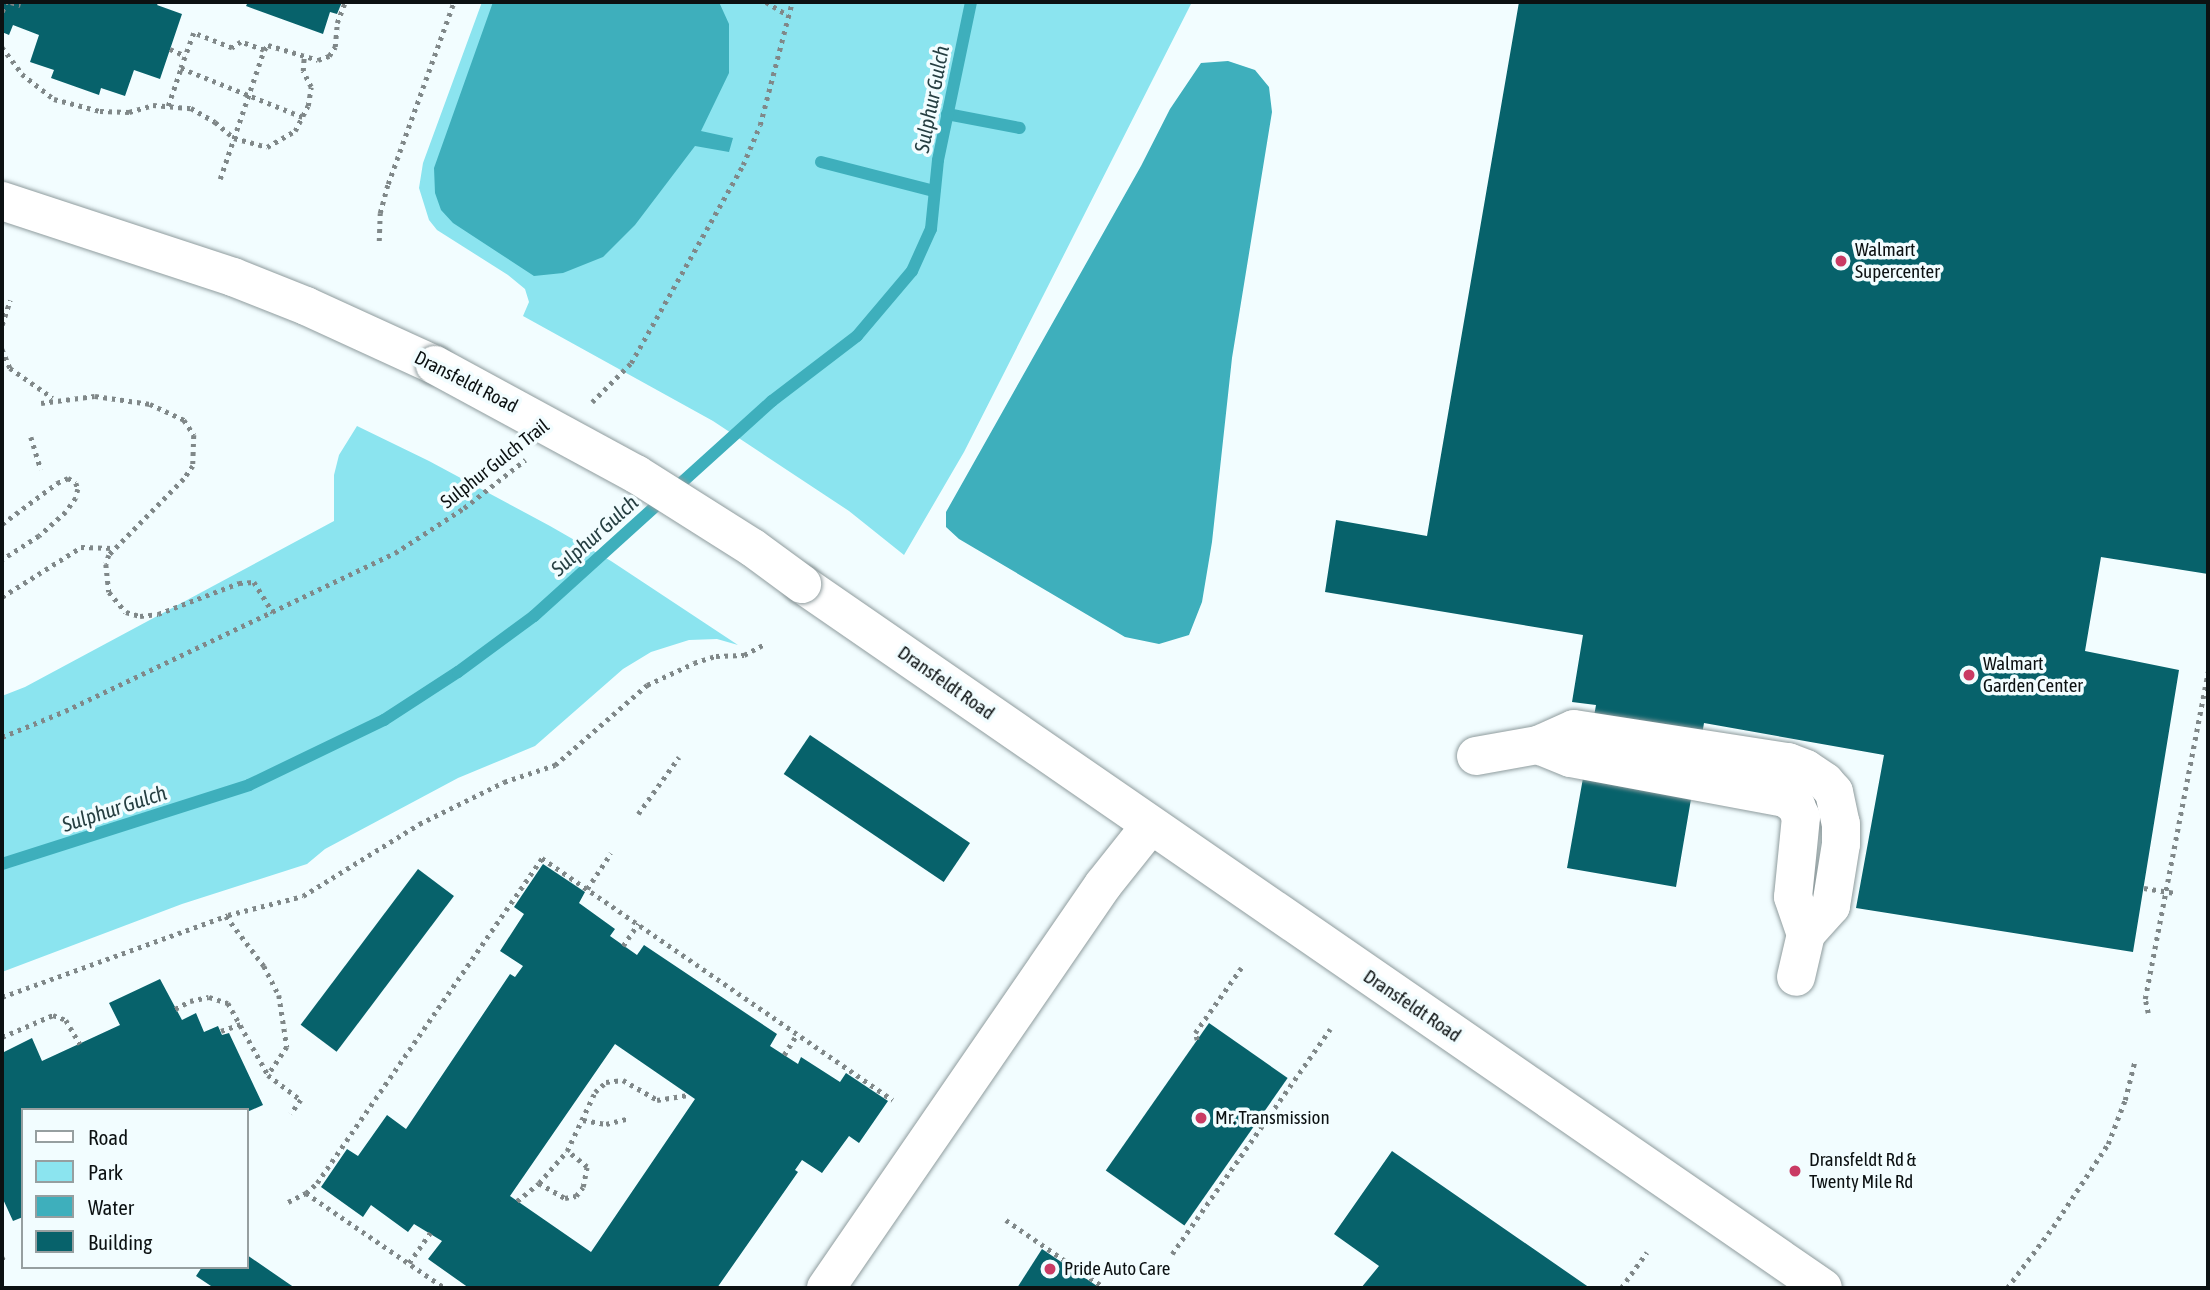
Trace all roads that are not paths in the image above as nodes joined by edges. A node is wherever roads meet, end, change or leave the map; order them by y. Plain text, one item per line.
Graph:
1 (2, 201) edge
2 (1476, 757) dead end
3 (1150, 826) junction
4 (1796, 977) dead end
5 (825, 1288) edge
6 (1823, 1288) edge

1 - 3 street, Dransfeldt Road, bridge
2 - 4 street
3 - 5 street
3 - 6 street, Dransfeldt Road

